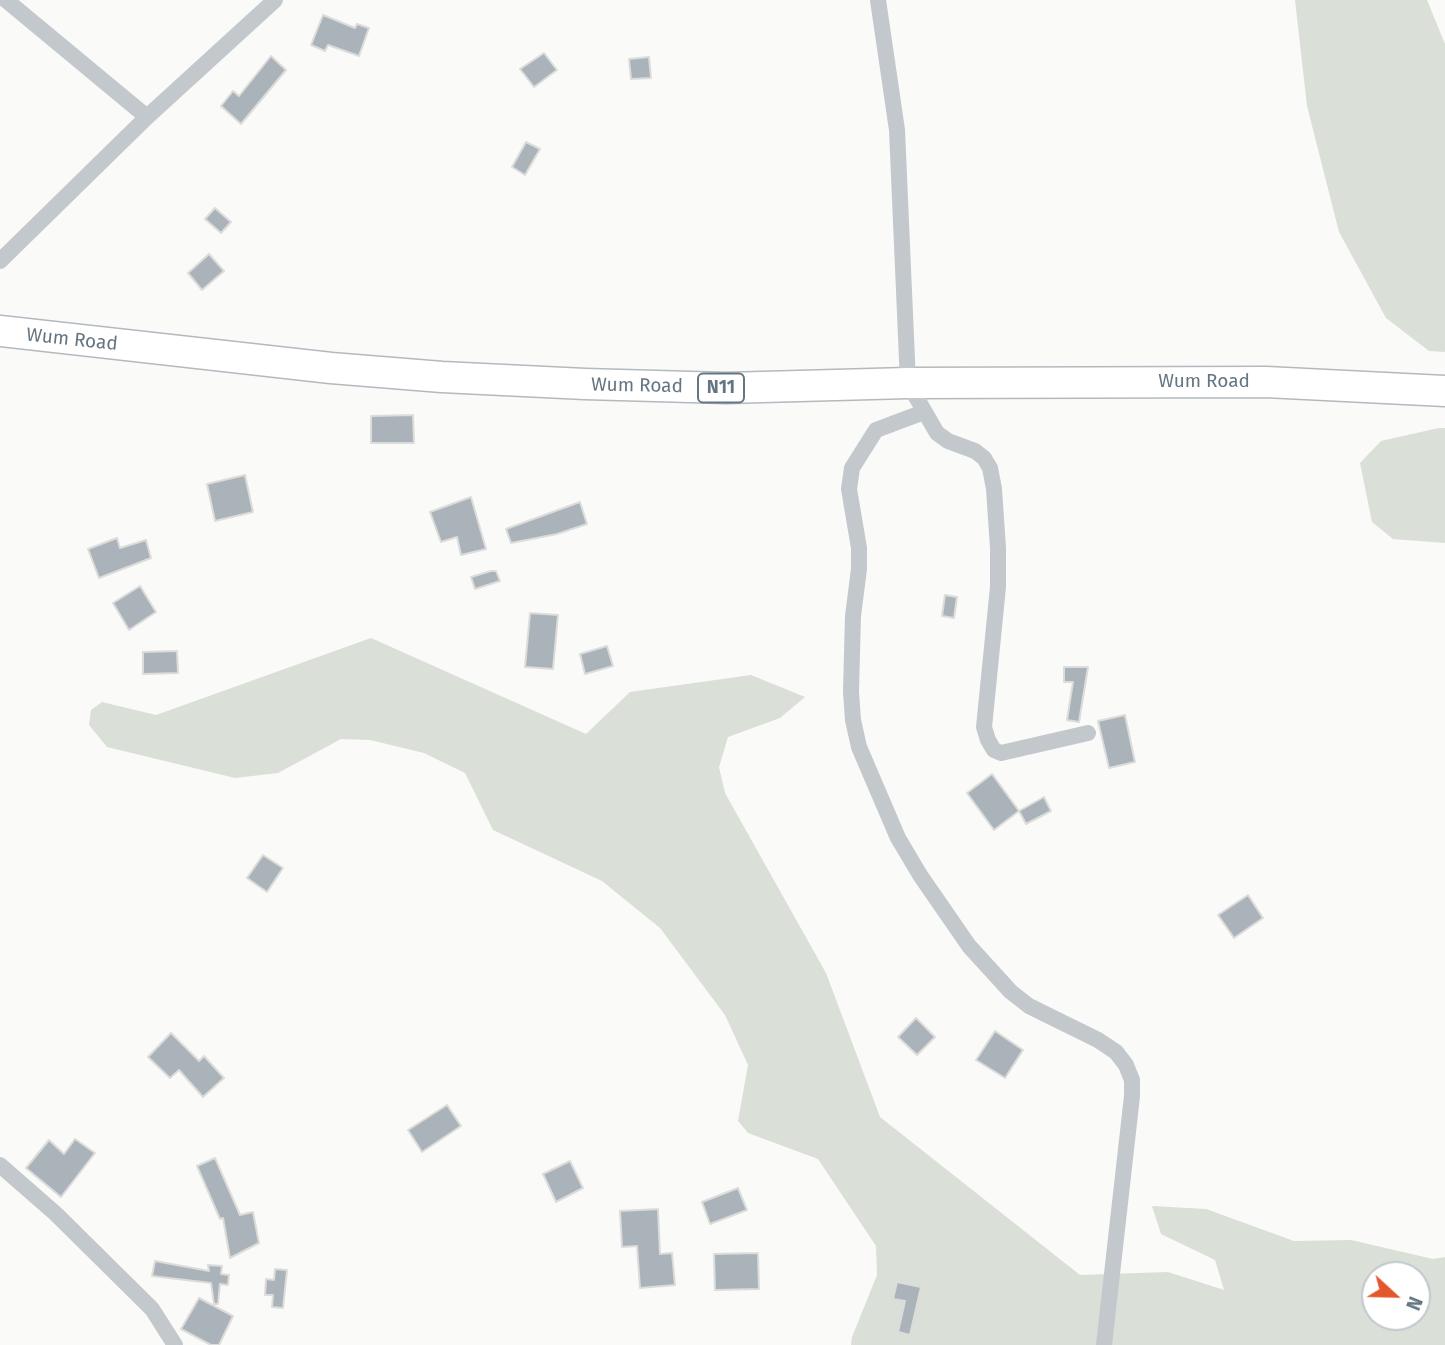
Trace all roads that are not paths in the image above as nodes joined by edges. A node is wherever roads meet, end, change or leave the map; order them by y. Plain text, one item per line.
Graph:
1 (6, 0) edge
2 (275, 0) edge
3 (878, 0) edge
4 (147, 117) junction
5 (0, 261) edge
6 (0, 331) edge
7 (908, 383) junction
8 (1445, 391) edge
9 (925, 412) junction
10 (1088, 733) dead end
11 (0, 1165) edge
12 (175, 1345) edge
13 (1104, 1345) edge

1 - 4 street
2 - 4 street
3 - 7 street
4 - 5 street
6 - 7 highway, Wum Road / N11
7 - 8 highway, Wum Road / N11
7 - 9 street
9 - 10 street
9 - 13 street
11 - 12 street

